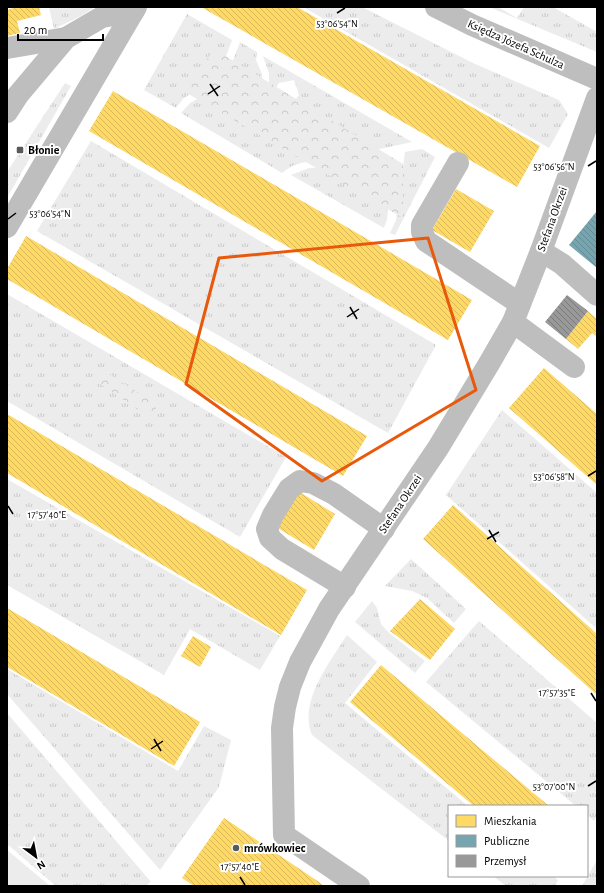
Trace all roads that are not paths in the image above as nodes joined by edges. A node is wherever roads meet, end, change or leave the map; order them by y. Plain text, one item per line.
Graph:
1 (436, 7) edge
2 (134, 10) edge
3 (66, 38) junction
4 (7, 48) edge
5 (597, 80) edge
6 (597, 98) edge
7 (7, 112) edge
8 (458, 163) dead end
9 (7, 227) edge
10 (541, 251) junction
11 (597, 295) edge
12 (517, 313) junction
13 (574, 368) dead end
14 (384, 529) junction
15 (345, 587) junction
16 (359, 886) edge

1 - 5 street, Księdza Józefa Schulza
2 - 3 street
2 - 9 street
3 - 4 street
3 - 7 street
6 - 10 street, Stefana Okrzei
8 - 12 street
10 - 11 street
10 - 12 street, Stefana Okrzei
12 - 13 street
12 - 14 street, Stefana Okrzei
14 - 15 street, Stefana Okrzei
14 - 15 street
15 - 16 street, Stefana Okrzei

